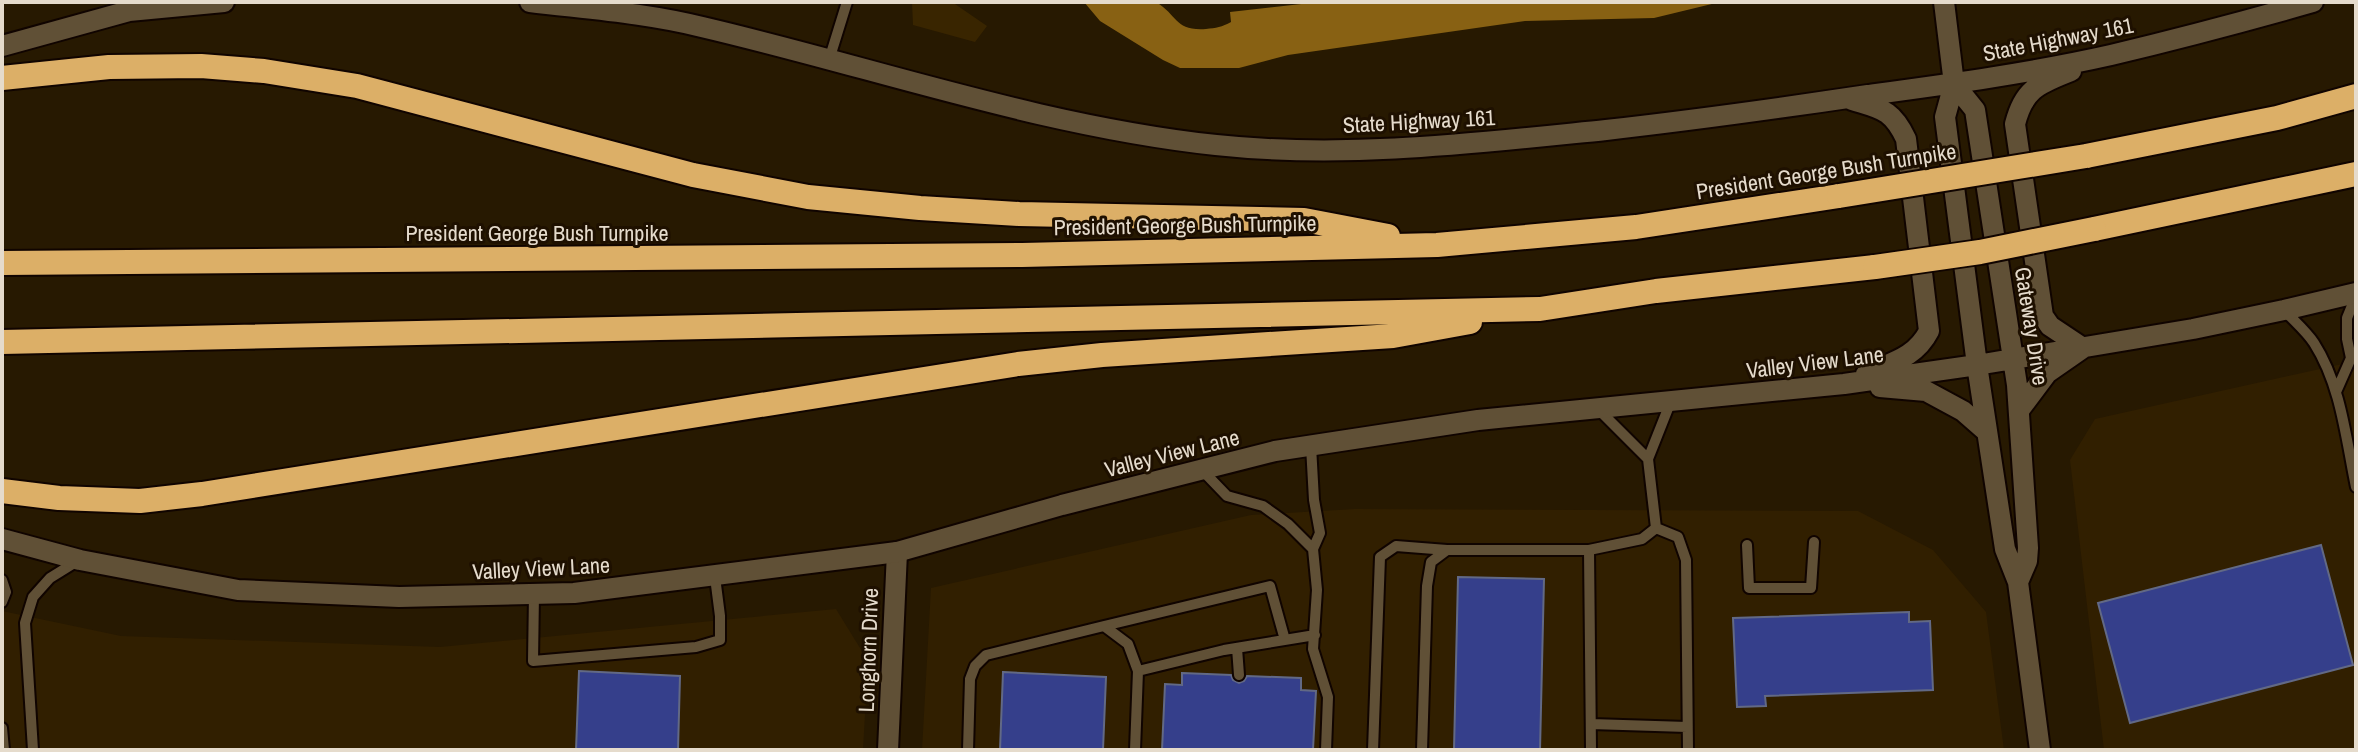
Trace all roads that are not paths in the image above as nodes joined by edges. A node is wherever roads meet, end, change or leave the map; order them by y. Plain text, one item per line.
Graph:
1 (224, 2) edge
2 (530, 2) edge
3 (847, 2) edge
4 (1944, 2) edge
5 (2313, 2) edge
6 (157, 6) edge
7 (2, 46) edge
8 (2108, 56) junction
9 (829, 60) junction
10 (2, 78) edge
11 (1954, 84) junction
12 (2356, 96) edge
13 (1847, 98) junction
14 (2356, 174) edge
15 (1437, 245) junction
16 (2, 263) edge
17 (2356, 294) edge
18 (1540, 309) junction
19 (2284, 310) junction
20 (2, 342) edge
21 (2083, 348) junction
22 (2014, 359) junction
23 (1977, 365) junction
24 (1844, 384) junction
25 (2336, 392) junction
26 (1671, 401) junction
27 (1598, 408) junction
28 (2020, 409) junction
29 (1987, 432) junction
30 (1311, 446) junction
31 (1648, 459) junction
32 (1202, 470) junction
33 (2356, 487) edge
34 (2, 491) edge
35 (1656, 528) junction
36 (2, 539) edge
37 (1814, 542) dead end
38 (1747, 545) dead end
39 (1313, 549) junction
40 (1447, 550) junction
41 (1589, 550) junction
42 (897, 552) junction
43 (80, 560) junction
44 (715, 577) junction
45 (2, 580) edge
46 (2018, 582) junction
47 (534, 594) junction
48 (2, 602) edge
49 (1104, 626) junction
50 (1315, 635) junction
51 (1285, 640) junction
52 (1237, 648) junction
53 (1138, 671) junction
54 (1239, 675) dead end
55 (1591, 724) junction
56 (1687, 727) junction
57 (2, 728) edge
58 (4, 750) edge
59 (33, 750) edge
60 (888, 750) edge
61 (968, 750) edge
62 (1135, 750) edge
63 (1326, 750) edge
64 (1373, 750) edge
65 (1422, 750) edge
66 (1591, 750) edge
67 (1688, 750) edge
68 (2040, 750) edge

1 - 6 main road
2 - 9 main road, State Highway 161
3 - 9 lane
4 - 11 main road, Gateway Drive
5 - 8 main road, State Highway 161
6 - 7 main road
8 - 11 main road, State Highway 161
8 - 21 main road
9 - 13 main road, State Highway 161
10 - 15 highway
11 - 13 main road, State Highway 161
11 - 22 main road, Gateway Drive
11 - 23 main road, Gateway Drive
12 - 15 highway, President George Bush Turnpike, bridge
13 - 24 main road
14 - 18 highway, bridge
15 - 16 highway, President George Bush Turnpike
17 - 19 main road, Valley View Lane
17 - 25 lane
18 - 20 highway
18 - 34 highway
19 - 21 main road, Valley View Lane
19 - 25 lane
21 - 22 main road, Valley View Lane
21 - 28 main road
22 - 23 main road, Valley View Lane
22 - 28 main road, Gateway Drive
23 - 24 main road, Valley View Lane
23 - 29 main road, Gateway Drive
24 - 26 main road, Valley View Lane
24 - 29 main road
25 - 33 lane
26 - 27 main road, Valley View Lane
26 - 31 lane
27 - 30 main road, Valley View Lane
27 - 31 lane
28 - 46 main road, Gateway Drive
29 - 46 main road, Gateway Drive
30 - 32 main road, Valley View Lane
30 - 39 lane
31 - 35 lane
32 - 39 lane
32 - 42 main road, Valley View Lane
35 - 41 lane
35 - 56 lane
36 - 43 main road, Valley View Lane
37 - 38 lane
39 - 50 lane
40 - 41 lane
40 - 64 lane
40 - 65 lane
41 - 55 lane
42 - 44 main road, Valley View Lane
42 - 60 main road, Longhorn Drive
43 - 47 main road, Valley View Lane
43 - 59 lane
44 - 47 main road, Valley View Lane
44 - 47 lane
45 - 48 lane
46 - 68 main road, Gateway Drive
49 - 51 lane
49 - 53 lane
49 - 61 lane
50 - 51 lane
50 - 63 lane
51 - 52 lane
52 - 53 lane
52 - 54 lane
53 - 62 lane
55 - 56 lane
55 - 66 lane
56 - 67 lane
57 - 58 lane

